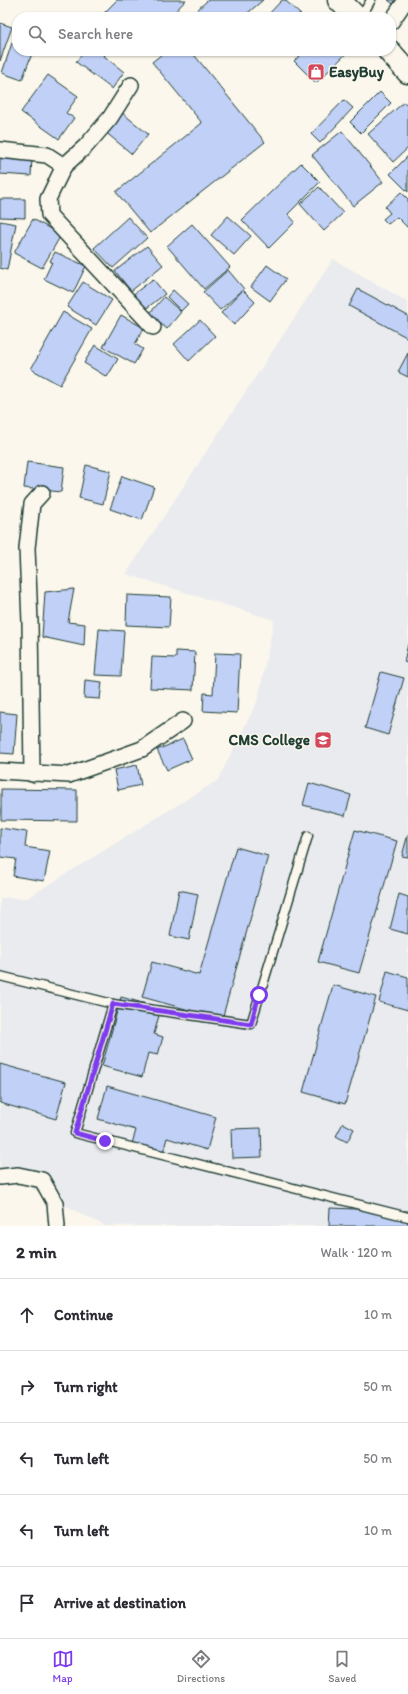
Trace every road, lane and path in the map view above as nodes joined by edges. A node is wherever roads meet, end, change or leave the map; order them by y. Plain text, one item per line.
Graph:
1 (339, 0) edge
2 (371, 0) edge
3 (406, 0) edge
4 (351, 12) edge
5 (364, 12) edge
6 (396, 15) edge
7 (394, 56) edge
8 (408, 72) edge
9 (131, 85) dead end
10 (0, 150) edge
11 (64, 166) junction
12 (153, 327) dead end
13 (42, 493) dead end
14 (183, 720) dead end
15 (0, 771) edge
16 (32, 774) junction
17 (308, 836) dead end
18 (0, 976) edge
19 (113, 1004) junction
20 (0, 1177) edge
21 (408, 1217) edge
22 (57, 1226) edge

1 - 4 main road
2 - 5 lane
3 - 6 street
7 - 8 main road
9 - 11 street
10 - 11 street
11 - 12 street
13 - 16 street
14 - 16 street
15 - 16 street
17 - 19 lane
18 - 19 lane
19 - 21 lane
20 - 22 street

